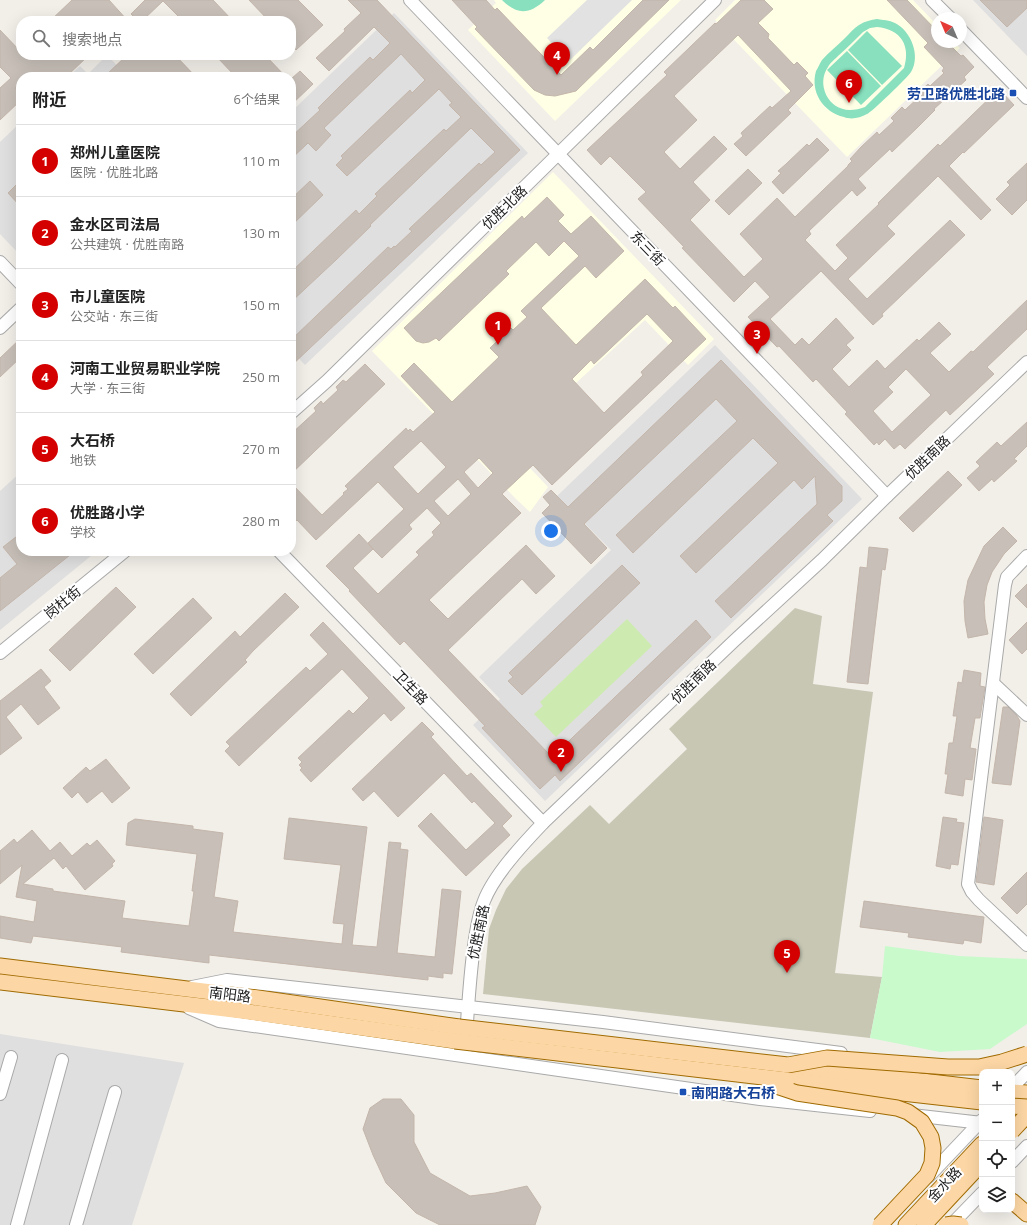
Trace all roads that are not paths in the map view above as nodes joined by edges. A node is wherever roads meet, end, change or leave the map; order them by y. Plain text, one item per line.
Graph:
1 (410, 0) edge
2 (715, 0) edge
3 (932, 0) edge
4 (944, 12) edge
5 (967, 36) edge
6 (1027, 98) edge
7 (558, 154) junction
8 (0, 262) edge
9 (16, 279) edge
10 (16, 313) edge
11 (0, 328) edge
12 (1027, 362) edge
13 (296, 409) edge
14 (887, 496) junction
15 (119, 556) edge
16 (284, 556) edge
17 (1027, 556) edge
18 (0, 653) edge
19 (993, 683) junction
20 (1027, 715) edge
21 (543, 824) junction
22 (1027, 945) edge
23 (0, 966) edge
24 (0, 982) edge
25 (183, 988) junction
26 (181, 1004) junction
27 (468, 1007) junction
28 (1027, 1054) edge
29 (464, 1056) junction
30 (11, 1057) dead end
31 (62, 1060) dead end
32 (788, 1066) junction
33 (979, 1071) edge
34 (738, 1074) junction
35 (1022, 1075) edge
36 (1015, 1084) edge
37 (979, 1088) edge
38 (116, 1092) dead end
39 (1015, 1093) edge
40 (0, 1094) edge
41 (1027, 1095) edge
42 (979, 1102) edge
43 (1015, 1106) edge
44 (1027, 1108) edge
45 (1015, 1109) edge
46 (1027, 1114) edge
47 (979, 1122) edge
48 (979, 1124) edge
49 (1015, 1126) edge
50 (1015, 1128) edge
51 (1027, 1128) edge
52 (1027, 1146) edge
53 (979, 1147) edge
54 (1015, 1159) edge
55 (979, 1166) edge
56 (979, 1196) edge
57 (1015, 1204) edge
58 (1027, 1214) edge
59 (17, 1225) edge
60 (76, 1225) edge
61 (880, 1225) edge
62 (883, 1225) edge
63 (906, 1225) edge
64 (924, 1225) edge
65 (946, 1225) edge
66 (951, 1225) edge
67 (961, 1225) edge

1 - 7 street, 东三街
2 - 7 street, 优胜北路
3 - 4 street
5 - 6 street
7 - 13 street, 优胜北路
7 - 14 street, 东三街
8 - 9 street
10 - 11 street
12 - 14 street, 优胜南路
14 - 21 street, 优胜南路
15 - 18 street, 岗杜街
16 - 21 street, 卫生路
17 - 19 street
19 - 20 street
19 - 22 street
21 - 27 street, 优胜南路
23 - 25 main road, 南阳路
24 - 26 main road, 南阳路
25 - 27 street
25 - 32 main road, 南阳路, bridge
26 - 29 street
26 - 34 main road, 南阳路, bridge
27 - 29 street, 优胜南路
27 - 33 street
28 - 32 main road, bridge
29 - 47 street
30 - 40 street
31 - 59 street
32 - 37 main road, 南阳路
34 - 42 main road, bridge
34 - 61 main road, bridge
35 - 36 street
38 - 60 street
39 - 41 main road
41 - 45 main road
43 - 44 main road, bridge
46 - 50 main road, bridge
48 - 62 street
49 - 51 street
52 - 54 street
53 - 63 main road, 金水路
55 - 64 main road, 金水路
56 - 66 street
57 - 58 main road
65 - 67 main road, bridge

